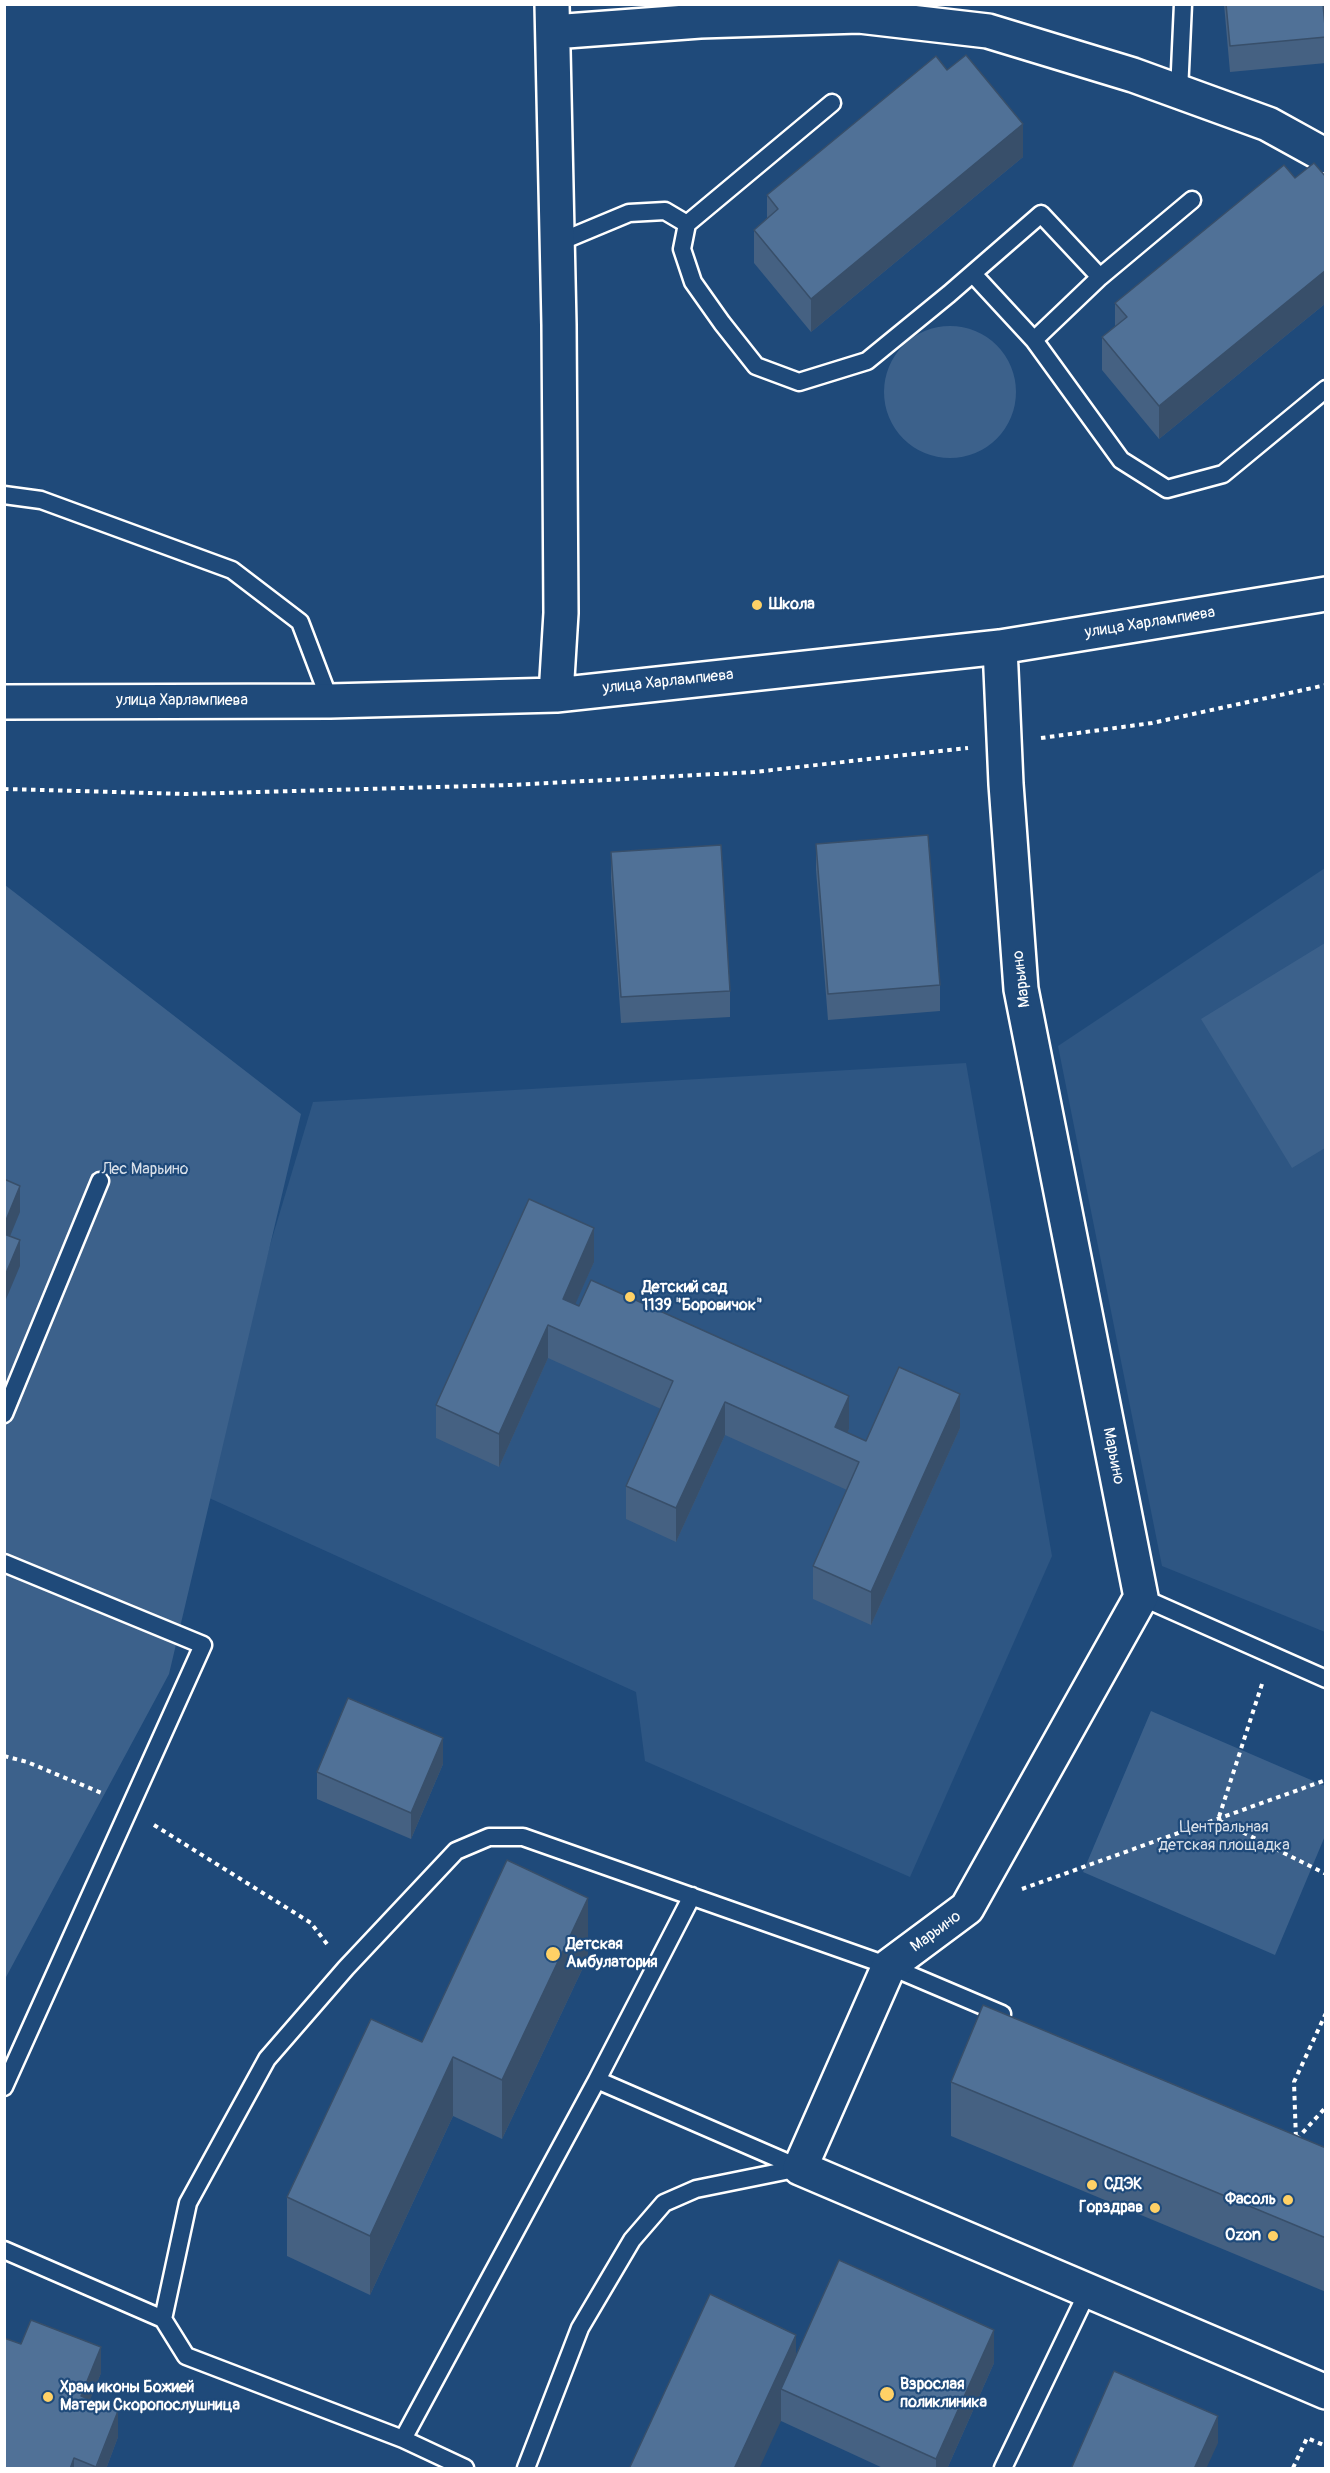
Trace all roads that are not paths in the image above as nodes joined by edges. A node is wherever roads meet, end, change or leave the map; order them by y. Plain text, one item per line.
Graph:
1 (1183, 4) edge
2 (757, 12) edge
3 (553, 18) edge
4 (1179, 92) junction
5 (832, 103) dead end
6 (1326, 156) edge
7 (1192, 200) dead end
8 (687, 224) junction
9 (557, 243) junction
10 (972, 274) junction
11 (1100, 277) junction
12 (1034, 340) junction
13 (1326, 389) edge
14 (4, 495) edge
15 (1326, 594) edge
16 (1000, 647) junction
17 (556, 695) junction
18 (330, 701) junction
19 (4, 702) edge
20 (100, 1180) dead end
21 (4, 1414) edge
22 (4, 1563) edge
23 (1141, 1597) junction
24 (1326, 1679) edge
25 (692, 1896) junction
26 (889, 1966) junction
27 (1021, 2022) edge
28 (597, 2080) junction
29 (4, 2087) edge
30 (801, 2168) junction
31 (4, 2250) edge
32 (1088, 2291) junction
33 (163, 2319) junction
34 (1326, 2392) edge
35 (403, 2439) junction
36 (465, 2469) edge
37 (526, 2469) edge
38 (1004, 2469) edge

1 - 4 lane
2 - 3 street
2 - 4 street
3 - 9 street
4 - 6 street
5 - 8 lane
7 - 11 lane
8 - 9 lane
8 - 10 lane
9 - 17 street
10 - 11 lane
10 - 12 lane
11 - 12 lane
12 - 13 lane
14 - 18 lane
15 - 16 street, улица Харлампиева
16 - 17 street, улица Харлампиева
16 - 23 street, Марьино
17 - 18 street, улица Харлампиева
18 - 19 street, улица Харлампиева
20 - 21 lane
22 - 29 lane
23 - 24 lane
23 - 26 street, Марьино
25 - 26 lane
25 - 28 lane
25 - 33 lane
26 - 27 lane
26 - 30 street, Марьино
28 - 30 lane
28 - 35 lane
30 - 32 street
30 - 37 lane
31 - 33 lane
32 - 34 street
32 - 38 lane
33 - 35 lane
35 - 36 lane

